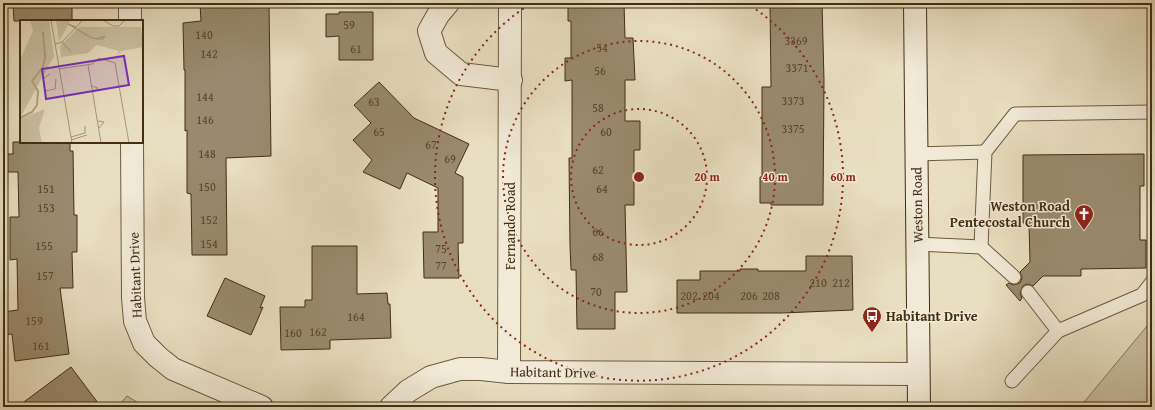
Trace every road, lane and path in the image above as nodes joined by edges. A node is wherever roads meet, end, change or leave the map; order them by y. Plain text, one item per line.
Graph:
1 (130, 3) edge
2 (448, 3) edge
3 (510, 3) edge
4 (915, 3) edge
5 (130, 20) edge
6 (511, 80) junction
7 (1152, 112) edge
8 (132, 143) edge
9 (985, 152) junction
10 (916, 154) junction
11 (917, 244) junction
12 (981, 247) junction
13 (1014, 278) dead end
14 (1152, 282) edge
15 (1028, 292) dead end
16 (1058, 332) junction
17 (509, 372) junction
18 (918, 374) junction
19 (1012, 381) dead end
20 (262, 407) edge
21 (391, 407) edge
22 (919, 407) edge

1 - 5 street
2 - 6 street
3 - 6 street, Fernando Road
4 - 10 street, Weston Road
6 - 17 street, Fernando Road
7 - 9 lane
8 - 20 street, Habitant Drive
9 - 10 lane
9 - 12 lane
10 - 11 street, Weston Road
11 - 12 lane
11 - 18 street, Weston Road
12 - 13 lane
14 - 16 lane
15 - 16 lane
16 - 19 lane
17 - 18 street, Habitant Drive
17 - 21 street, Habitant Drive
18 - 22 street, Weston Road

